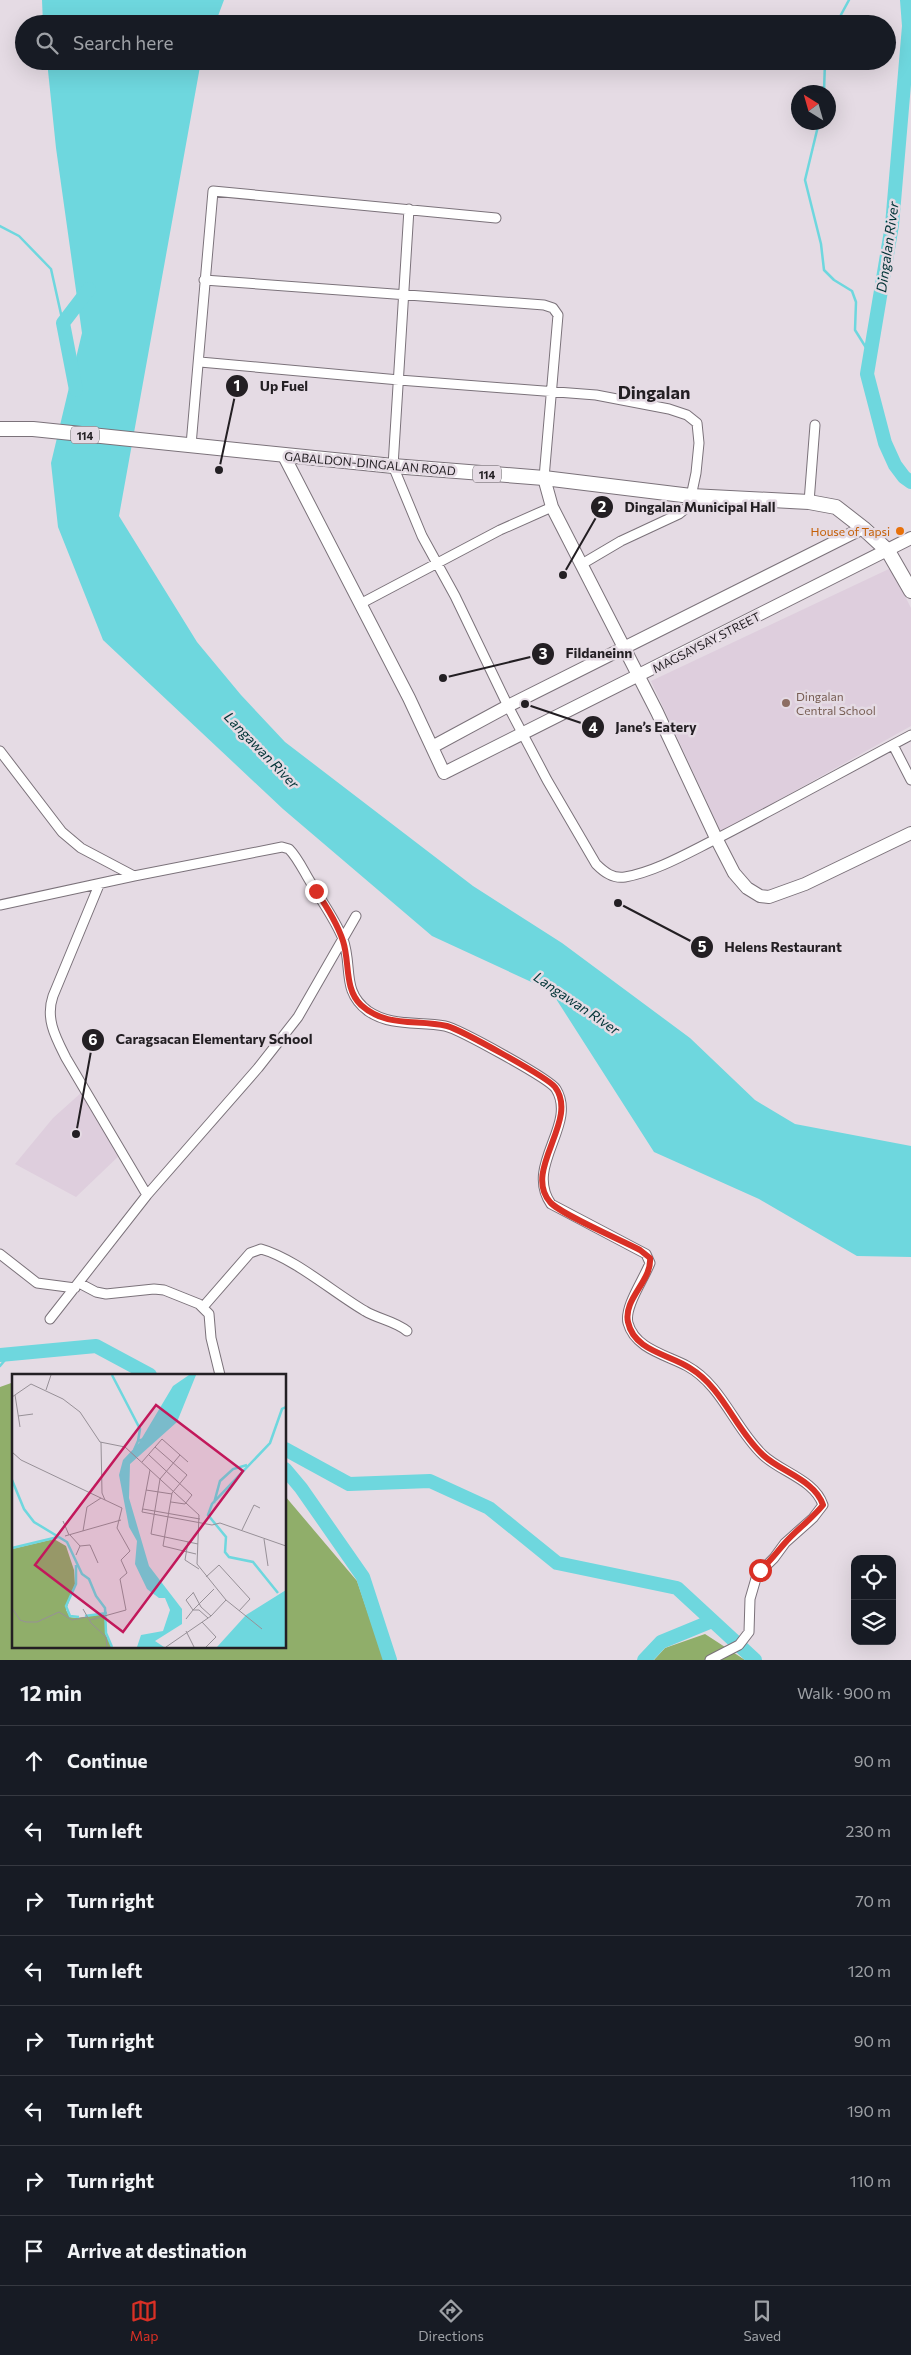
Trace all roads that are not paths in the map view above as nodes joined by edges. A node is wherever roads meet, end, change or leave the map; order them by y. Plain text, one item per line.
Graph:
1 (409, 209) junction
2 (496, 218) dead end
3 (204, 280) junction
4 (404, 294) junction
5 (200, 362) junction
6 (399, 380) junction
7 (551, 392) junction
8 (816, 425) dead end
9 (0, 429) edge
10 (191, 445) junction
11 (284, 456) junction
12 (393, 466) junction
13 (544, 478) junction
14 (691, 496) junction
15 (809, 502) junction
16 (552, 507) junction
17 (863, 528) junction
18 (911, 538) edge
19 (888, 551) junction
20 (437, 562) junction
21 (582, 564) junction
22 (911, 591) edge
23 (360, 604) junction
24 (624, 648) junction
25 (638, 677) junction
26 (508, 706) junction
27 (522, 733) junction
28 (911, 735) edge
29 (893, 744) junction
30 (432, 747) junction
31 (0, 751) edge
32 (911, 780) edge
33 (911, 833) edge
34 (716, 838) junction
35 (134, 876) junction
36 (99, 885) junction
37 (0, 905) edge
38 (356, 916) dead end
39 (342, 938) junction
40 (148, 1194) junction
41 (0, 1254) edge
42 (77, 1285) junction
43 (203, 1307) junction
44 (50, 1319) dead end
45 (407, 1331) dead end
46 (220, 1374) edge
47 (710, 1660) edge

1 - 2 street
1 - 3 street
1 - 4 street
3 - 4 street
3 - 5 street
4 - 6 street
4 - 7 street
5 - 6 street
5 - 10 street
6 - 7 street
6 - 12 street
7 - 13 street
7 - 14 street
8 - 15 street
9 - 10 main road, GABALDON-DINGALAN ROAD / 114
10 - 11 main road, GABALDON-DINGALAN ROAD / 114
11 - 12 main road, GABALDON-DINGALAN ROAD / 114
11 - 23 street
12 - 13 main road, GABALDON-DINGALAN ROAD / 114
12 - 20 street
13 - 14 main road, GABALDON-DINGALAN ROAD / 114
13 - 16 street
14 - 15 main road, GABALDON-DINGALAN ROAD / 114
14 - 21 street
15 - 17 main road, GABALDON-DINGALAN ROAD / 114
16 - 20 street
16 - 21 street
17 - 19 main road, GABALDON-DINGALAN ROAD / 114
17 - 24 street
18 - 19 street, MAGSAYSAY STREET
19 - 22 main road, GABALDON-DINGALAN ROAD / 114
19 - 25 street, MAGSAYSAY STREET
20 - 23 street
20 - 26 street
21 - 24 street
23 - 30 street
24 - 25 street
24 - 26 street
25 - 27 street, MAGSAYSAY STREET
25 - 34 street
26 - 27 street
26 - 30 street
27 - 30 street, MAGSAYSAY STREET
27 - 34 street
28 - 29 street
29 - 32 street
29 - 34 street
31 - 35 street
33 - 34 street
35 - 36 street
35 - 39 street
36 - 37 street
36 - 40 street
38 - 39 street
39 - 40 street
39 - 47 street
40 - 42 street
41 - 42 street
42 - 43 street
42 - 44 street
43 - 45 street
43 - 46 street

